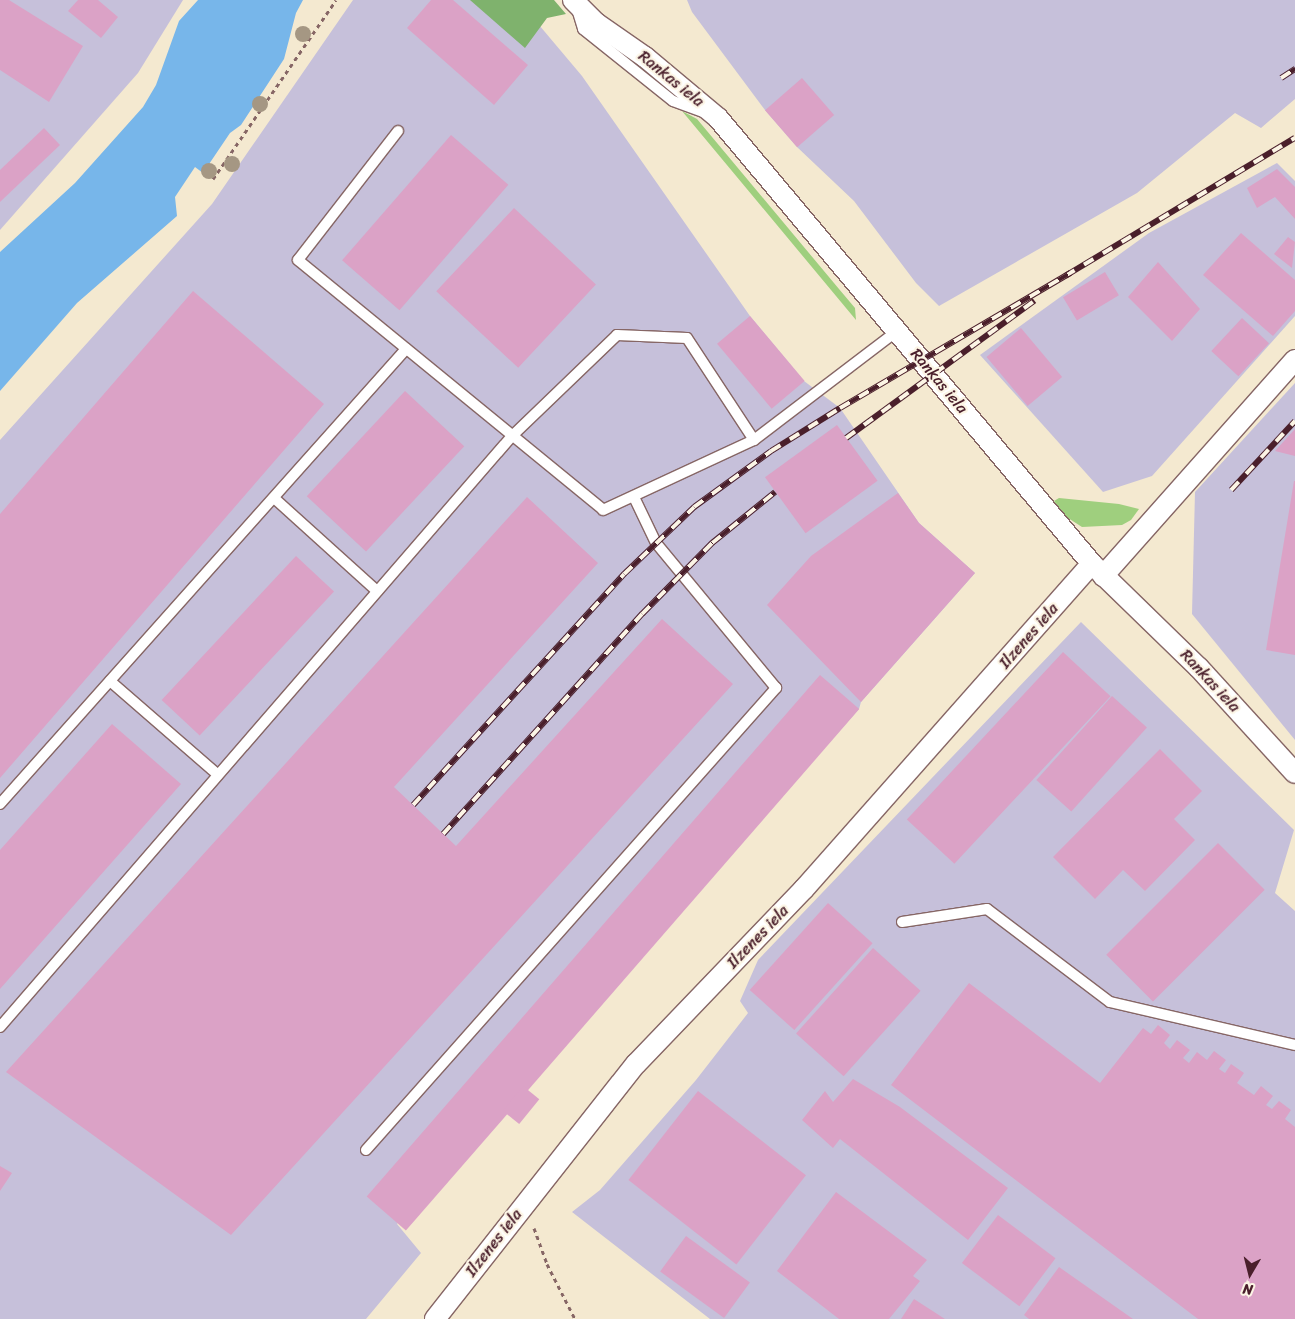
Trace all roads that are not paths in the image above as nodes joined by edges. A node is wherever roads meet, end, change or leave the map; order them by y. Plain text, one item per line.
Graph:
1 (574, 0) edge
2 (398, 131) dead end
3 (898, 331) junction
4 (406, 349) junction
5 (1295, 360) edge
6 (512, 437) junction
7 (754, 440) junction
8 (634, 497) junction
9 (274, 498) junction
10 (1098, 570) junction
11 (377, 591) junction
12 (110, 682) junction
13 (1295, 774) edge
14 (218, 775) junction
15 (0, 804) edge
16 (902, 922) dead end
17 (0, 1027) edge
18 (1295, 1044) edge
19 (366, 1150) dead end
20 (435, 1319) edge

1 - 3 street, Rankas iela
2 - 4 lane
3 - 7 lane
3 - 10 street, Rankas iela
4 - 6 lane
4 - 9 lane
5 - 10 street, Ilzenes iela
6 - 7 lane
6 - 8 lane
6 - 11 lane
7 - 8 lane
8 - 19 lane
9 - 11 lane
9 - 12 lane
10 - 13 street, Rankas iela
10 - 20 street, Ilzenes iela
11 - 14 lane
12 - 14 lane
12 - 15 lane
14 - 17 lane
16 - 18 lane

